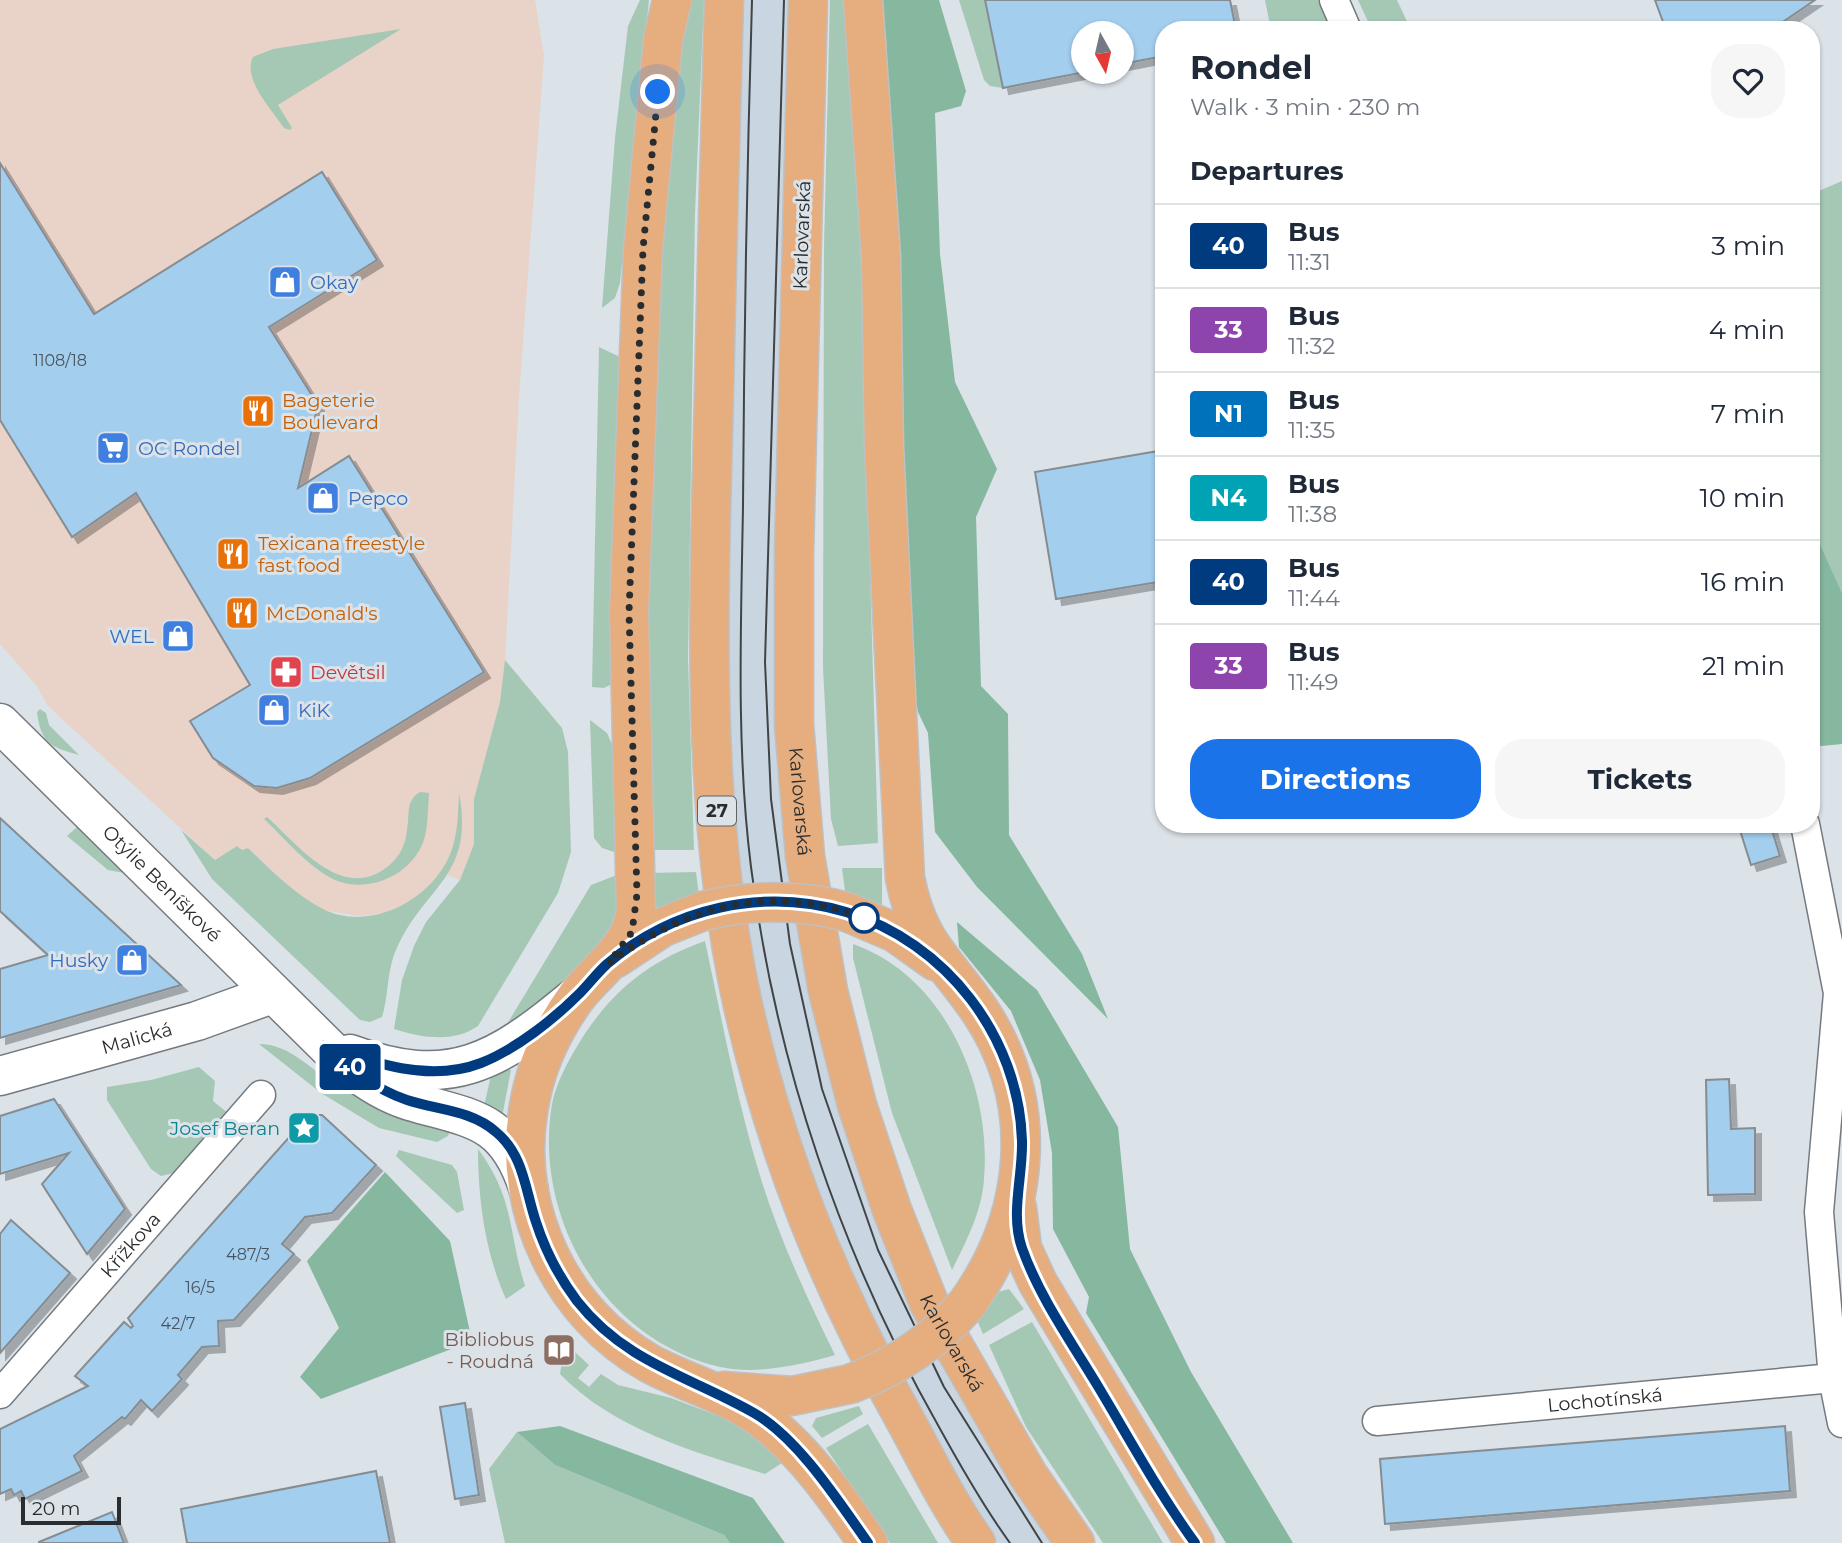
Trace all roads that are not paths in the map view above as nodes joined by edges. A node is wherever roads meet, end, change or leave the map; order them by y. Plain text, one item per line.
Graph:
1 (672, 0) edge
2 (724, 0) edge
3 (808, 0) edge
4 (863, 0) edge
5 (1334, 0) edge
6 (1343, 21) edge
7 (0, 723) edge
8 (1807, 833) edge
9 (609, 963) junction
10 (961, 986) junction
11 (272, 994) junction
12 (579, 995) junction
13 (325, 1045) junction
14 (0, 1076) edge
15 (261, 1096) dead end
16 (528, 1187) junction
17 (1017, 1195) junction
18 (1833, 1378) junction
19 (688, 1382) junction
20 (0, 1394) edge
21 (1377, 1421) dead end
22 (1842, 1423) edge
23 (868, 1543) edge
24 (976, 1543) edge
25 (1076, 1543) edge
26 (1195, 1543) edge

1 - 9 main road
2 - 24 main road, 27
3 - 25 main road, Karlovarská
4 - 10 main road
5 - 6 street
7 - 11 street, Otýlie Beníškové
8 - 18 street
9 - 10 main road, bridge
9 - 12 main road
10 - 17 main road
11 - 13 street, Otýlie Beníškové
11 - 14 street, Malická
12 - 13 street
12 - 16 main road
13 - 16 street, Otýlie Beníškové
15 - 20 street, Křížkova
16 - 19 main road
17 - 19 main road, bridge
17 - 26 main road
18 - 21 street, Lochotínská
18 - 22 street
19 - 23 main road

